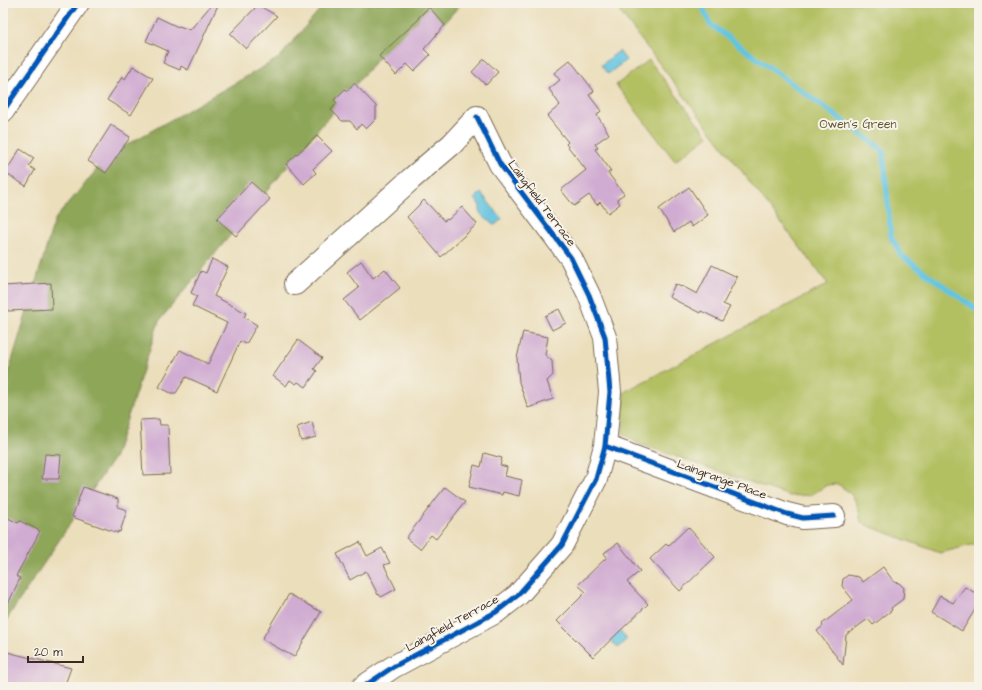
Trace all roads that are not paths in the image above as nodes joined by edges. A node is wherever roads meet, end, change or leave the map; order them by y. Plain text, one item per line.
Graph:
1 (78, 3) edge
2 (3, 111) edge
3 (296, 284) dead end
4 (605, 446) junction
5 (834, 516) dead end
6 (363, 687) edge

1 - 2 street
3 - 4 street, Laingfield Terrace
4 - 5 street, Laingrange Place
4 - 6 street, Laingfield Terrace

